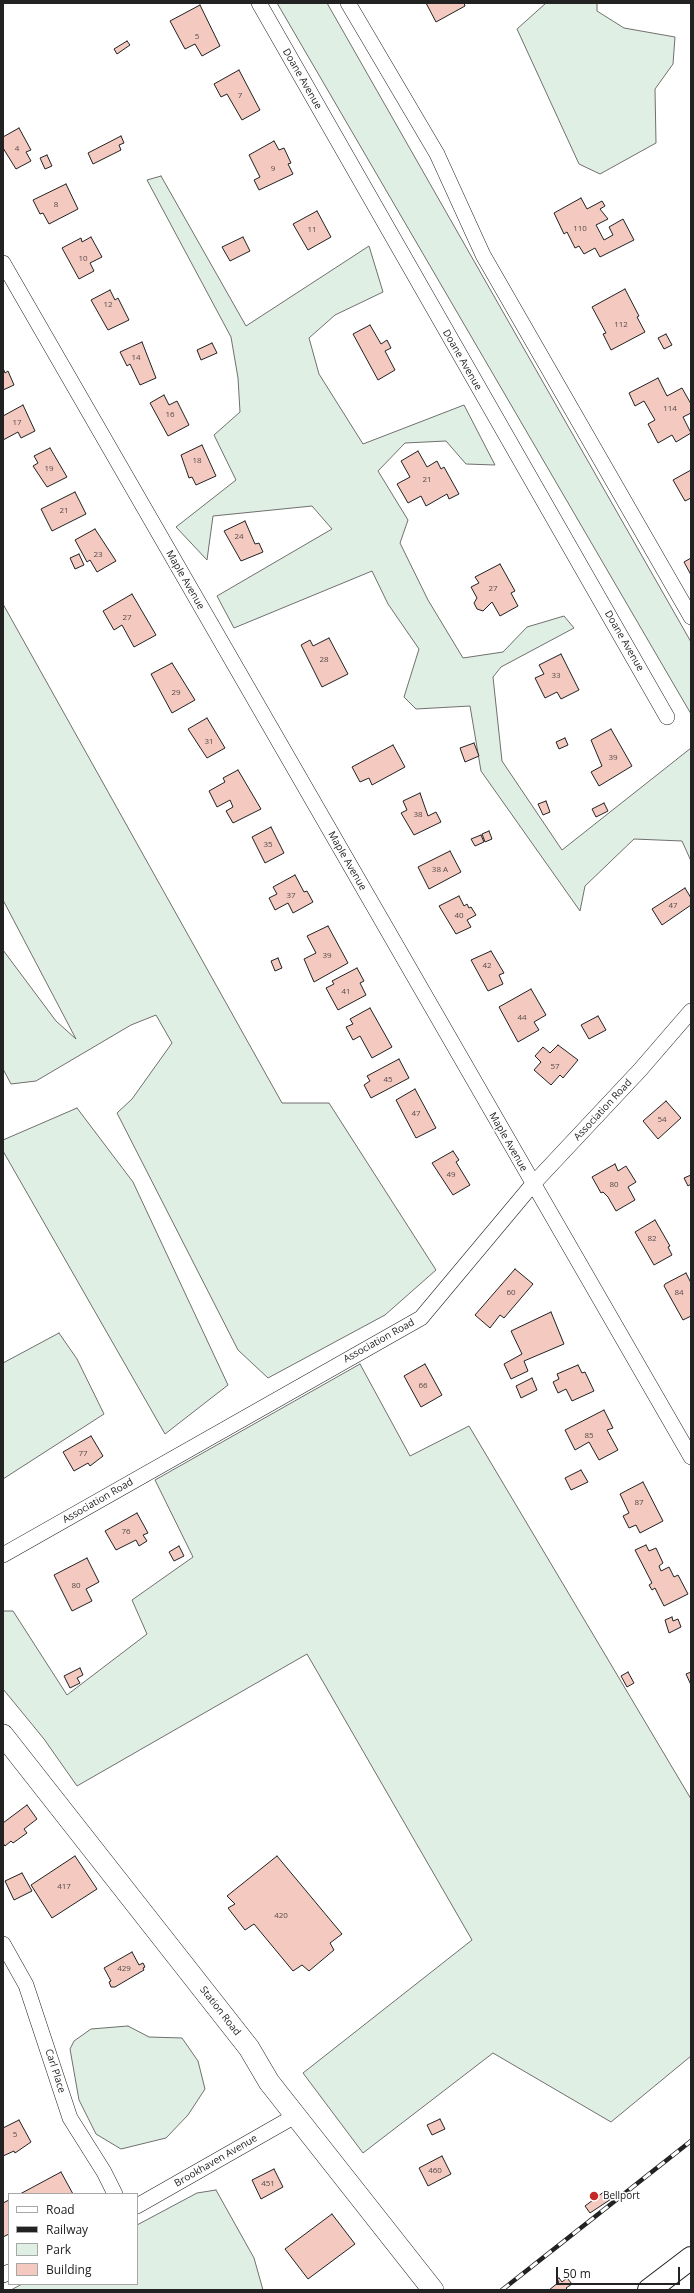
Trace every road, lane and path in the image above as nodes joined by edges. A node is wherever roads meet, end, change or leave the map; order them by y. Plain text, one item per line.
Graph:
1 (259, 3) edge
2 (348, 3) edge
3 (3, 263) edge
4 (691, 617) edge
5 (667, 718) dead end
6 (691, 1011) edge
7 (533, 1184) junction
8 (691, 1457) edge
9 (3, 1555) edge
10 (3, 1735) edge
11 (3, 1944) edge
12 (295, 2116) junction
13 (114, 2193) edge
14 (138, 2205) edge
15 (691, 2258) edge
16 (433, 2290) edge
17 (649, 2290) edge

1 - 5 street, Doane Avenue
2 - 4 street
3 - 7 street, Maple Avenue
6 - 7 street, Association Road
7 - 8 street, Maple Avenue
7 - 9 street, Association Road
10 - 12 main road, Station Road
11 - 13 street, Carl Place
12 - 14 street, Brookhaven Avenue
12 - 16 main road, Station Road
15 - 17 main road

